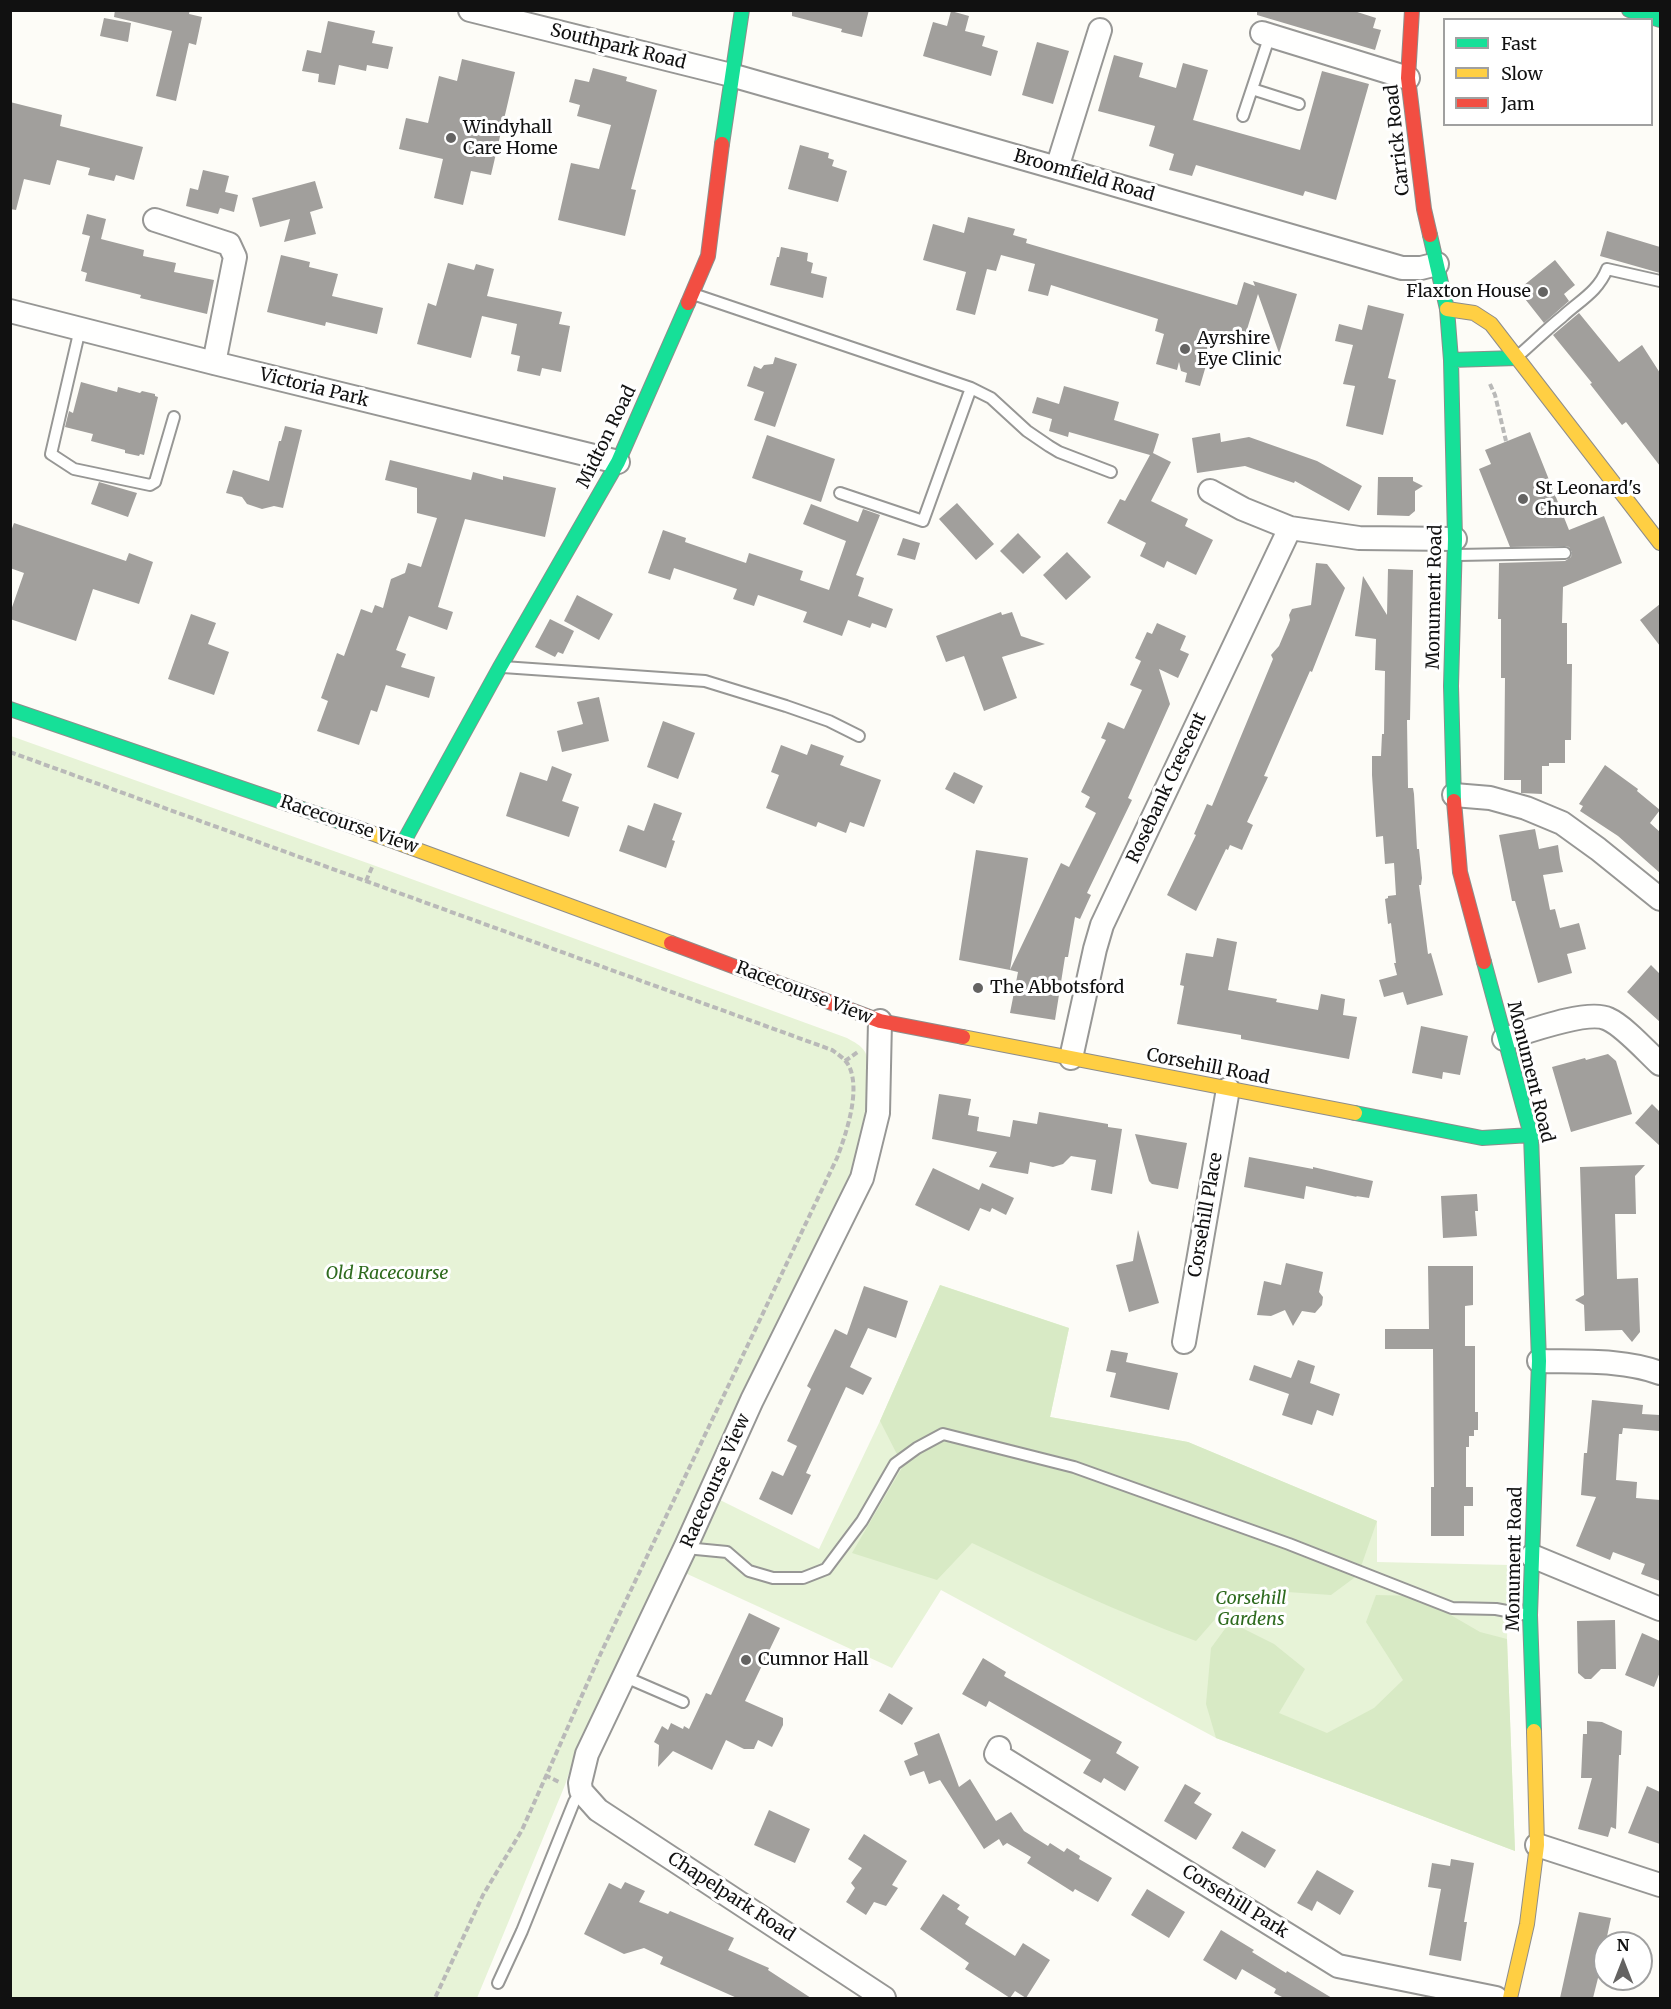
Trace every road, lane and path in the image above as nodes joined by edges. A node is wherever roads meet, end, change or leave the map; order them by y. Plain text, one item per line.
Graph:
1 (470, 10) edge
2 (742, 10) edge
3 (1412, 10) edge
4 (1100, 30) dead end
5 (1266, 34) joint
6 (731, 75) junction
7 (1408, 78) junction
8 (1252, 89) junction
9 (1299, 104) dead end
10 (1243, 116) dead end
11 (1057, 168) junction
12 (155, 220) dead end
13 (1437, 264) junction
14 (1660, 281) edge
15 (692, 294) junction
16 (1447, 309) junction
17 (10, 311) edge
18 (80, 329) junction
19 (1516, 358) junction
20 (1477, 359) junction
21 (1451, 360) junction
22 (214, 363) junction
23 (971, 388) junction
24 (174, 417) dead end
25 (1506, 441) dead end
26 (618, 462) junction
27 (1111, 472) dead end
28 (1210, 491) dead end
29 (840, 493) dead end
30 (1290, 528) junction
31 (1660, 543) edge
32 (1454, 547) junction
33 (1565, 553) dead end
34 (500, 667) junction
35 (10, 709) edge
36 (859, 736) dead end
37 (10, 752) edge
38 (1454, 795) junction
39 (403, 843) junction
40 (373, 866) dead end
41 (366, 881) junction
42 (1660, 899) edge
43 (880, 1021) junction
44 (1504, 1039) junction
45 (863, 1049) dead end
46 (1071, 1058) junction
47 (845, 1061) junction
48 (1660, 1064) edge
49 (1228, 1089) junction
50 (1531, 1135) junction
51 (1184, 1342) dead end
52 (1539, 1361) junction
53 (1660, 1372) edge
54 (687, 1546) junction
55 (1532, 1556) junction
56 (1660, 1609) edge
57 (1530, 1615) junction
58 (623, 1676) junction
59 (683, 1702) dead end
60 (993, 1757) dead end
61 (581, 1791) junction
62 (1537, 1845) junction
63 (1660, 1885) edge
64 (498, 1983) dead end
65 (435, 1998) edge
66 (884, 1998) edge
67 (1496, 1998) edge
68 (1510, 1998) edge

1 - 6 street, Southpark Road
2 - 6 street, Midton Road
3 - 7 street, Carrick Road
4 - 11 street
5 - 7 street
5 - 8 lane
6 - 11 street, Broomfield Road
6 - 15 street, Midton Road
7 - 13 street, Carrick Road
8 - 9 lane
8 - 10 lane
11 - 13 street, Broomfield Road
12 - 22 street
13 - 16 street, Monument Road
14 - 19 lane
15 - 23 lane
15 - 26 street, Midton Road
16 - 19 street
16 - 21 street, Monument Road
17 - 18 street, Victoria Park
18 - 22 street, Victoria Park
18 - 24 lane
19 - 20 street
19 - 31 street
20 - 21 street
20 - 25 path
21 - 32 street, Monument Road
22 - 26 street, Victoria Park
23 - 27 lane
23 - 29 lane
26 - 34 street, Midton Road
28 - 30 street
30 - 32 street
30 - 46 street, Rosebank Crescent
32 - 33 lane
32 - 38 street, Monument Road
34 - 36 lane
34 - 39 street, Midton Road
35 - 39 street, Racecourse View
37 - 41 path
38 - 42 street
38 - 44 street, Monument Road
39 - 43 street, Racecourse View
40 - 41 path
41 - 47 path
43 - 46 street, Corsehill Road
43 - 54 street, Racecourse View
44 - 48 street
44 - 50 street, Monument Road
45 - 47 path
46 - 49 street, Corsehill Road
47 - 65 path
49 - 50 street, Corsehill Road
49 - 51 street, Corsehill Place
50 - 52 street, Monument Road
52 - 53 street
52 - 55 street, Monument Road
54 - 57 lane
54 - 58 street, Racecourse View
55 - 56 street
55 - 57 street, Monument Road
57 - 62 street, Monument Road
58 - 59 lane
58 - 61 street, Racecourse View
60 - 67 street, Corsehill Park
61 - 64 lane
61 - 66 street, Chapelpark Road
62 - 63 street
62 - 68 street, Monument Road

